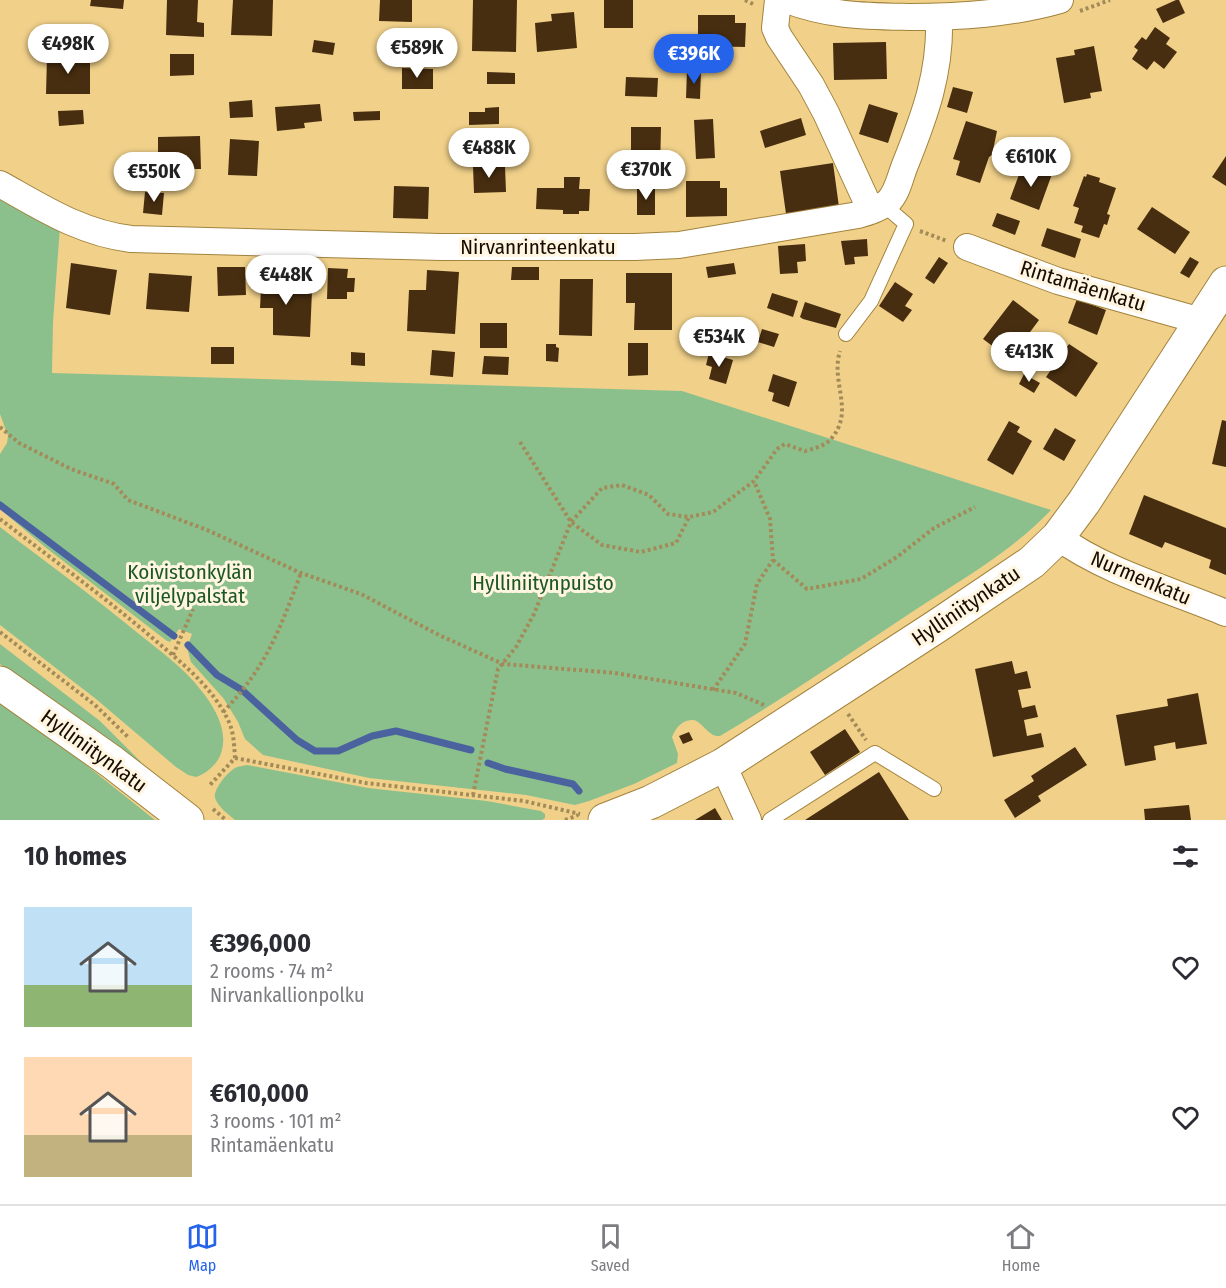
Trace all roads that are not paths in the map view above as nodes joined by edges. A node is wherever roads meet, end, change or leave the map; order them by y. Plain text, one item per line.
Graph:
1 (777, 0) edge
2 (787, 0) edge
3 (1060, 0) edge
4 (939, 17) junction
5 (0, 184) edge
6 (877, 208) junction
7 (967, 247) road end
8 (1226, 283) edge
9 (1201, 321) junction
10 (846, 334) road end
11 (1058, 537) junction
12 (1226, 613) edge
13 (0, 683) edge
14 (723, 765) junction
15 (934, 789) dead end
16 (198, 813) edge
17 (605, 820) edge
18 (748, 820) edge
19 (770, 820) edge

1 - 6 street
2 - 4 street
3 - 4 street
4 - 6 street
5 - 6 street, Nirvanrinteenkatu
6 - 10 lane
7 - 9 street, Rintamäenkatu
8 - 9 street, Hylliniitynkatu
9 - 11 street, Hylliniitynkatu
11 - 12 street, Nurmenkatu
11 - 14 street, Hylliniitynkatu
13 - 16 street, Hylliniitynkatu
14 - 17 street, Hylliniitynkatu
14 - 18 street
15 - 19 lane

